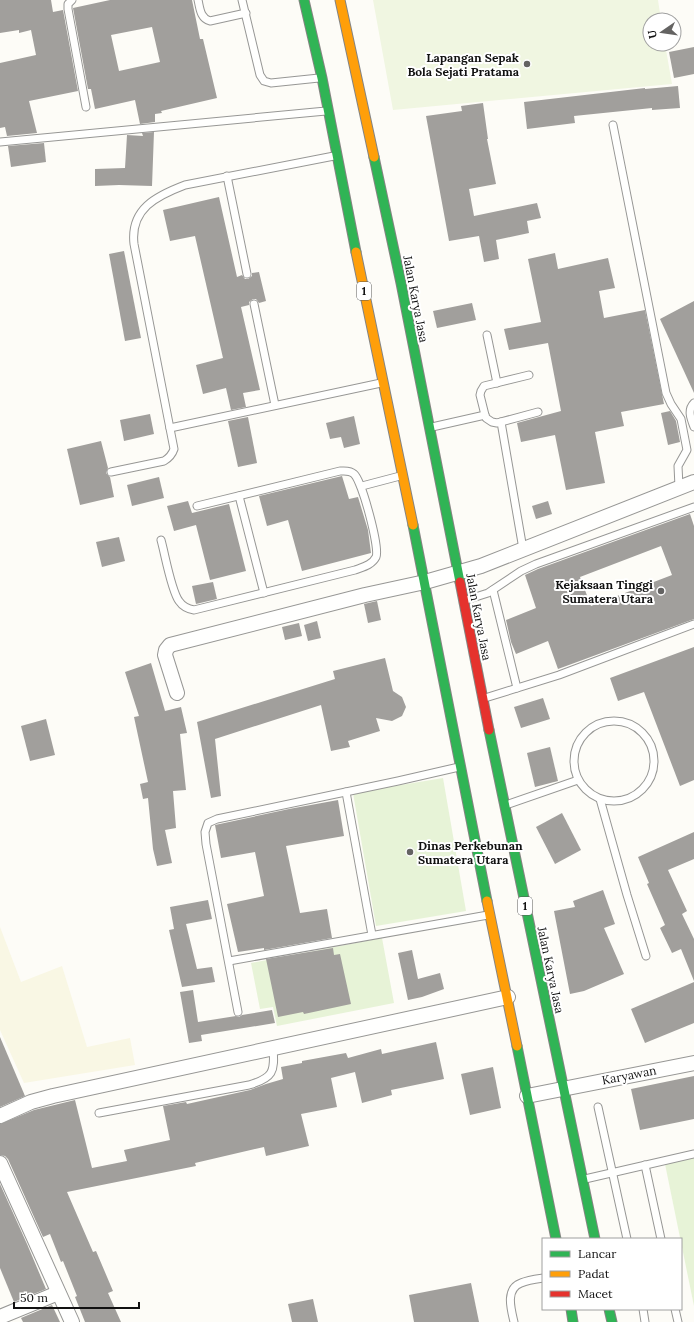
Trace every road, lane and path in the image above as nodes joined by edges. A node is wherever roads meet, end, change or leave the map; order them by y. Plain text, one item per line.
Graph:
1 (72, 0) edge
2 (198, 0) edge
3 (242, 0) edge
4 (304, 0) edge
5 (340, 0) edge
6 (246, 13) junction
7 (322, 78) junction
8 (86, 107) dead end
9 (328, 111) junction
10 (613, 125) dead end
11 (0, 142) edge
12 (337, 156) junction
13 (227, 176) junction
14 (247, 274) dead end
15 (254, 304) dead end
16 (487, 335) dead end
17 (528, 375) dead end
18 (383, 383) junction
19 (497, 383) junction
20 (694, 403) edge
21 (275, 405) junction
22 (538, 412) dead end
23 (485, 415) junction
24 (501, 422) junction
25 (694, 427) edge
26 (170, 428) junction
27 (430, 428) junction
28 (111, 472) dead end
29 (402, 475) junction
30 (694, 482) edge
31 (362, 486) junction
32 (679, 487) junction
33 (239, 496) junction
34 (197, 506) dead end
35 (694, 507) edge
36 (161, 540) dead end
37 (523, 549) junction
38 (458, 572) junction
39 (425, 582) junction
40 (494, 590) junction
41 (264, 593) junction
42 (464, 600) junction
43 (694, 624) edge
44 (517, 688) junction
45 (177, 693) dead end
46 (482, 698) junction
47 (461, 767) junction
48 (578, 780) junction
49 (346, 792) junction
50 (600, 800) junction
51 (504, 806) junction
52 (490, 915) junction
53 (372, 935) junction
54 (646, 956) dead end
55 (229, 961) junction
56 (508, 997) junction
57 (238, 1012) dead end
58 (273, 1048) junction
59 (694, 1063) edge
60 (564, 1088) junction
61 (527, 1096) junction
62 (598, 1107) dead end
63 (99, 1113) dead end
64 (0, 1116) edge
65 (694, 1154) edge
66 (0, 1162) edge
67 (645, 1165) junction
68 (613, 1173) junction
69 (584, 1180) junction
70 (556, 1238) edge
71 (595, 1238) edge
72 (627, 1238) edge
73 (660, 1238) edge
74 (542, 1278) edge
75 (58, 1293) junction
76 (570, 1310) edge
77 (609, 1310) edge
78 (642, 1310) edge
79 (675, 1310) edge
80 (0, 1317) edge
81 (72, 1322) edge
82 (514, 1322) edge
83 (573, 1322) edge
84 (612, 1322) edge
85 (645, 1322) edge
86 (678, 1322) edge

1 - 8 lane
2 - 6 lane
3 - 6 lane
4 - 7 highway, 1
5 - 27 highway, Jalan Karya Jasa / 1
6 - 7 lane
7 - 9 highway, 1
9 - 11 lane
9 - 12 highway, 1
10 - 32 lane
12 - 13 lane
12 - 18 highway, 1
13 - 14 lane
13 - 26 lane
15 - 21 lane
16 - 19 lane
17 - 19 lane
18 - 21 lane
18 - 29 highway, 1
19 - 23 lane
20 - 25 lane
21 - 26 lane
22 - 24 lane
23 - 24 lane
23 - 27 lane
24 - 37 lane
26 - 28 lane
27 - 38 highway, Jalan Karya Jasa / 1
29 - 31 lane
29 - 39 highway, 1
30 - 32 street
31 - 33 lane
31 - 41 lane
32 - 37 street
33 - 34 lane
33 - 41 lane
35 - 40 lane
36 - 41 lane
37 - 38 street
38 - 39 street
38 - 42 highway, Jalan Karya Jasa / 1
39 - 45 street
39 - 47 highway, 1
40 - 42 lane
40 - 44 lane
42 - 46 highway, Jalan Karya Jasa / 1
43 - 44 lane
44 - 46 lane
46 - 51 highway, Jalan Karya Jasa / 1
47 - 49 lane
47 - 52 highway, 1
48 - 50 lane
48 - 50 lane
48 - 51 lane
49 - 53 lane
49 - 55 lane
50 - 54 lane
51 - 60 highway, Jalan Karya Jasa / 1
52 - 53 lane
52 - 56 highway, 1
53 - 55 lane
55 - 57 lane
56 - 58 street
56 - 61 highway, 1
58 - 63 lane
58 - 64 street
59 - 60 street, Karyawan
60 - 61 street, Karyawan
60 - 69 highway, Jalan Karya Jasa / 1
61 - 70 highway, 1
62 - 68 lane
65 - 67 lane
66 - 75 street
67 - 68 lane
67 - 73 lane
68 - 69 lane
68 - 72 lane
69 - 71 highway, Jalan Karya Jasa / 1
74 - 82 lane
75 - 80 street
75 - 81 street
76 - 83 highway
77 - 84 highway
78 - 85 lane
79 - 86 lane

